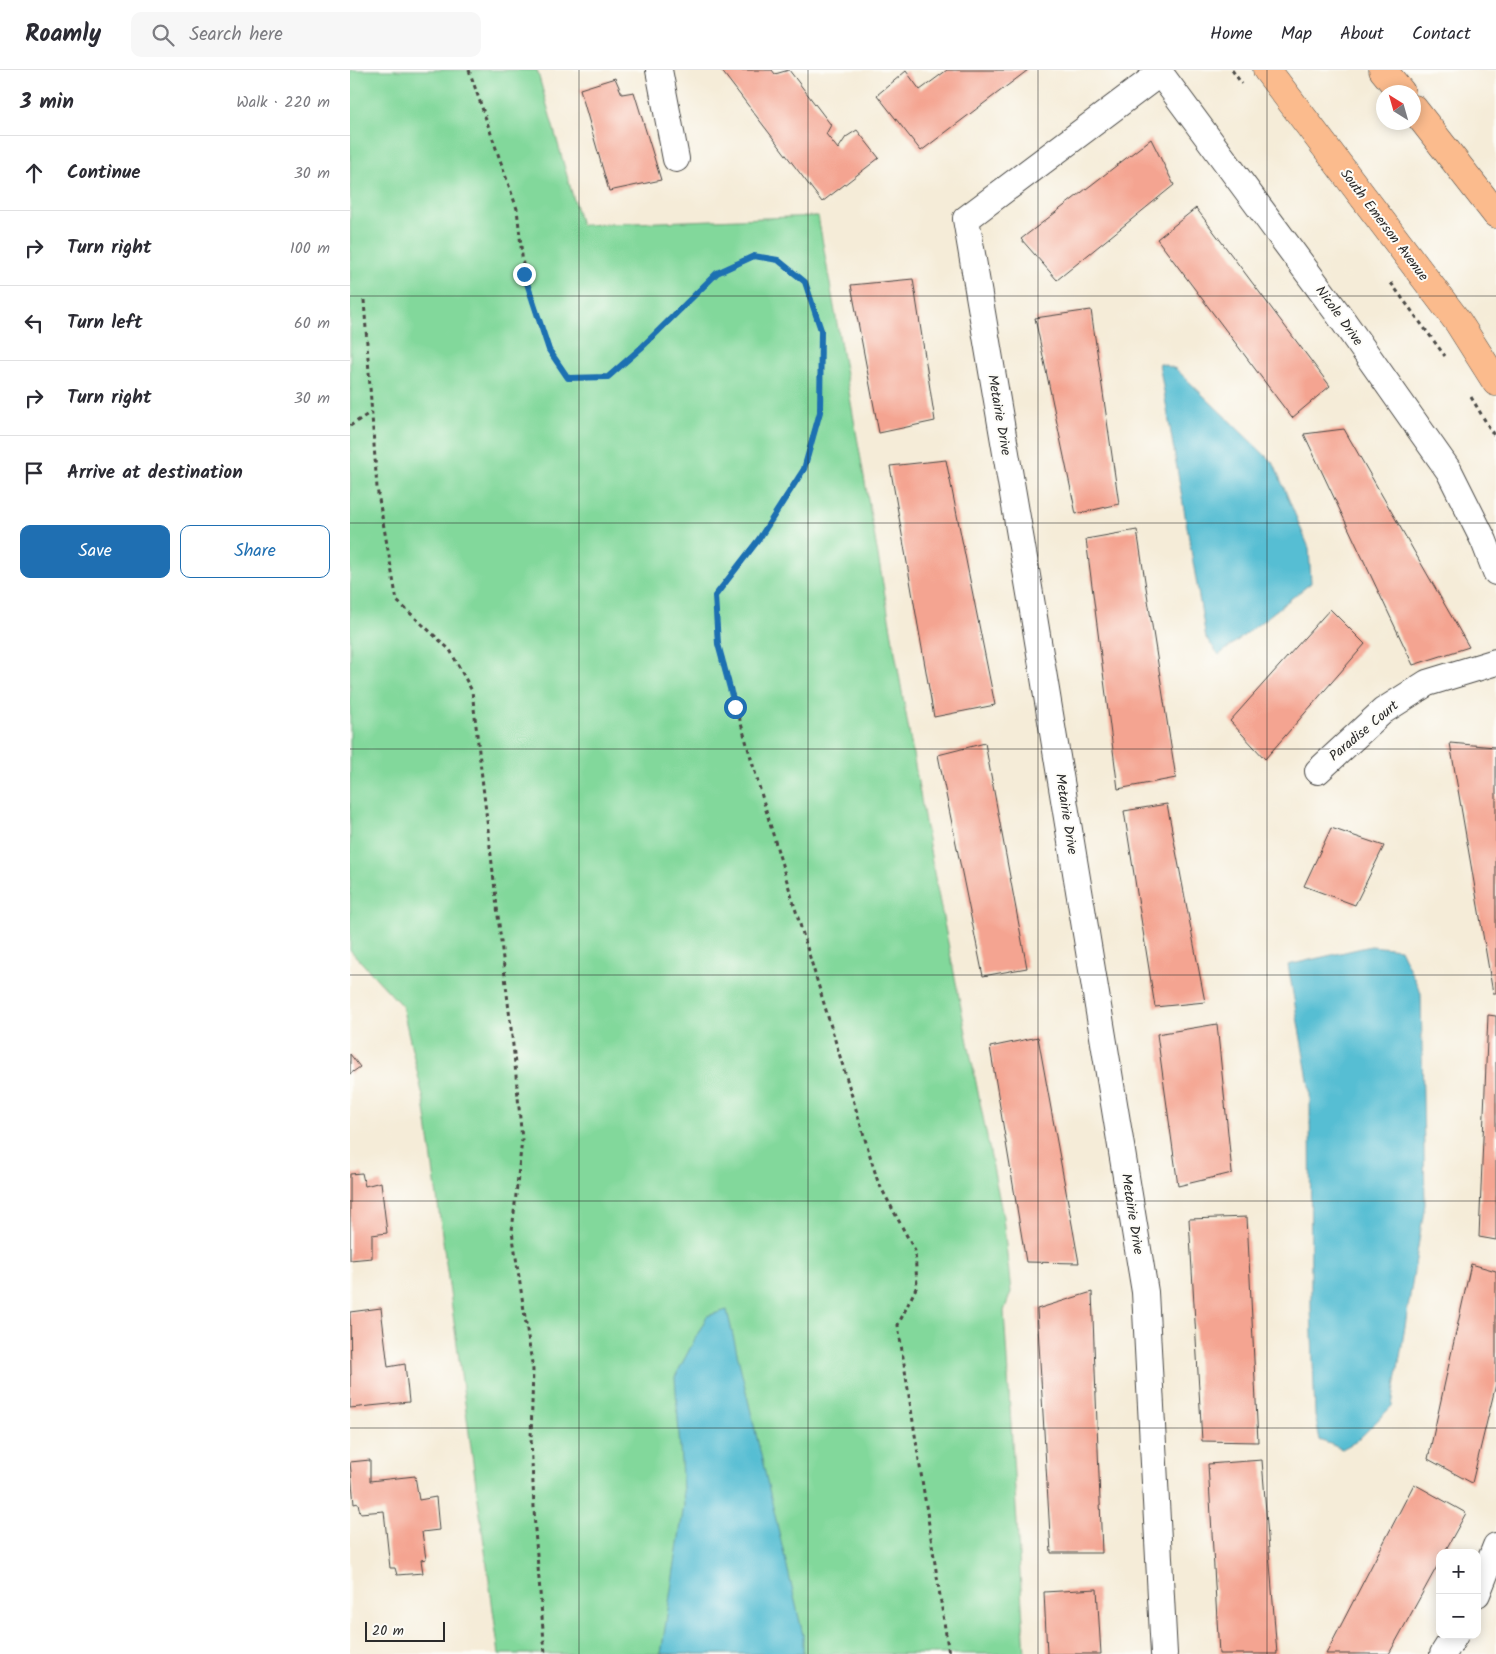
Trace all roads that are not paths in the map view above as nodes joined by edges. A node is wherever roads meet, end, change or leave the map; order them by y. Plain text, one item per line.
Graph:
1 (659, 70) edge
2 (1267, 70) edge
3 (1383, 70) edge
4 (1160, 72) joint
5 (1395, 85) edge
6 (1421, 118) edge
7 (676, 159) dead end
8 (1496, 214) edge
9 (1496, 382) edge
10 (1496, 572) edge
11 (1496, 662) edge
12 (1318, 771) dead end
13 (1496, 1546) edge
14 (1481, 1584) edge
15 (1452, 1639) edge
16 (1164, 1654) edge
17 (1443, 1654) edge

1 - 7 street
2 - 9 main road, South Emerson Avenue
3 - 5 main road
4 - 10 street, Nicole Drive
4 - 16 street, Metairie Drive
6 - 8 main road
11 - 12 street, Paradise Court
13 - 14 street
15 - 17 street

